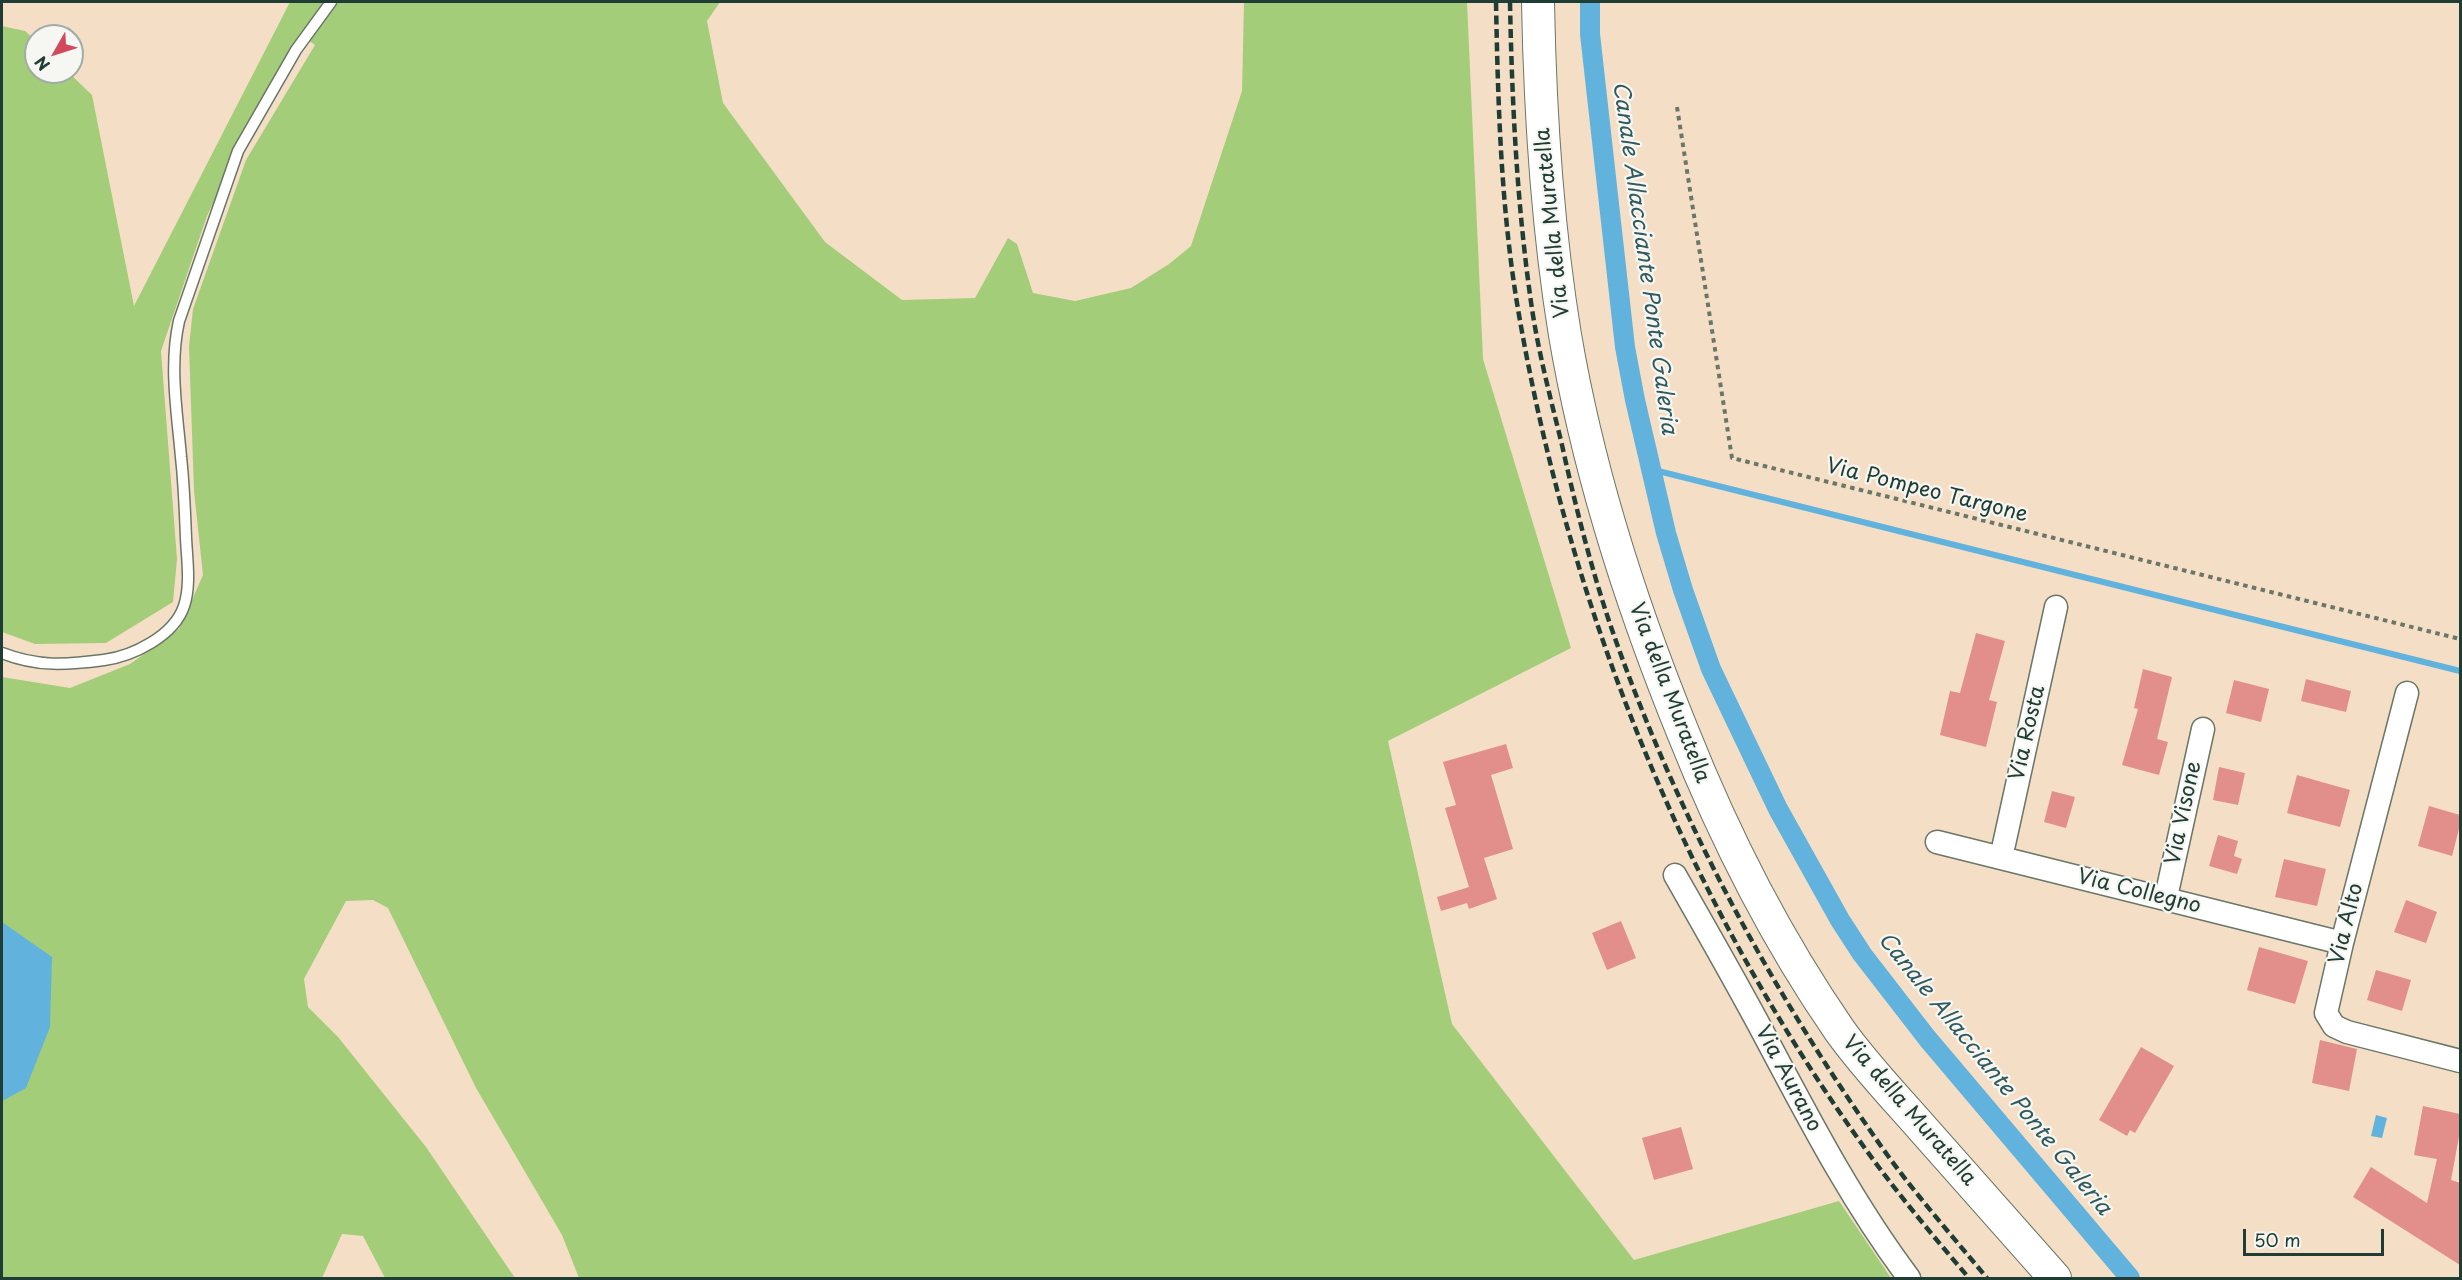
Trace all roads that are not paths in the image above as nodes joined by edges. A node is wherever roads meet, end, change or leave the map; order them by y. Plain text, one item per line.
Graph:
1 (331, 2) edge
2 (1538, 2) edge
3 (2056, 608) dead end
4 (2, 653) edge
5 (2407, 693) dead end
6 (2203, 729) dead end
7 (1937, 842) dead end
8 (2001, 858) junction
9 (1675, 875) dead end
10 (2166, 897) junction
11 (2342, 943) junction
12 (2460, 1061) edge
13 (1909, 1278) edge
14 (2055, 1278) edge

1 - 4 lane
2 - 14 street, Via della Muratella
3 - 8 street, Via Rosta
5 - 11 street, Via Alto
6 - 10 street, Via Visone
7 - 8 street, Via Collegno
8 - 10 street, Via Collegno
9 - 13 street, Via Aurano
10 - 11 street, Via Collegno
11 - 12 street, Via Alto

